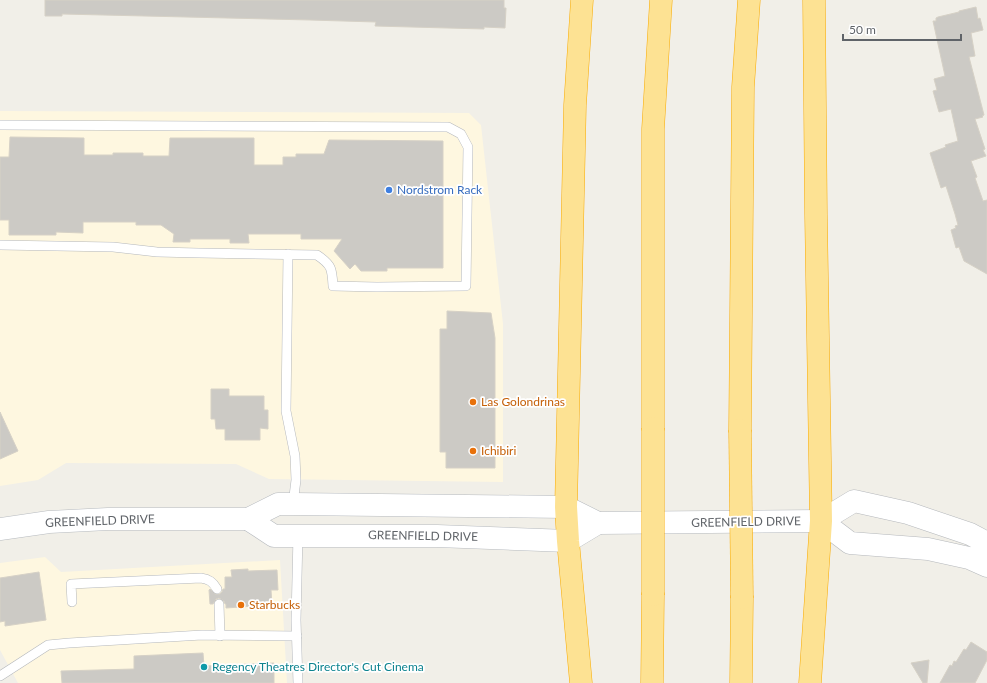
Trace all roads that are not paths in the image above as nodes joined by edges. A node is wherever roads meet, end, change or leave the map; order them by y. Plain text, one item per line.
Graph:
1 (582, 0) edge
2 (661, 0) edge
3 (750, 0) edge
4 (814, 0) edge
5 (0, 125) edge
6 (0, 245) edge
7 (288, 254) junction
8 (293, 504) junction
9 (566, 507) junction
10 (248, 519) junction
11 (821, 521) junction
12 (598, 523) junction
13 (942, 525) junction
14 (0, 529) edge
15 (298, 535) junction
16 (568, 541) junction
17 (987, 542) edge
18 (938, 551) junction
19 (987, 566) edge
20 (217, 589) dead end
21 (72, 602) dead end
22 (219, 604) dead end
23 (220, 636) junction
24 (296, 636) junction
25 (0, 676) edge
26 (298, 683) edge
27 (580, 683) edge
28 (652, 683) edge
29 (741, 683) edge
30 (810, 683) edge

1 - 9 highway
2 - 28 highway, bridge
3 - 29 highway, bridge
4 - 11 highway
5 - 7 lane
6 - 7 lane
7 - 8 lane
8 - 9 main road, GREENFIELD DRIVE
8 - 10 main road, GREENFIELD DRIVE
9 - 12 main road, GREENFIELD DRIVE
9 - 16 highway
10 - 14 main road, GREENFIELD DRIVE
10 - 15 main road, GREENFIELD DRIVE
11 - 12 main road, GREENFIELD DRIVE
11 - 13 main road
11 - 18 main road
11 - 30 highway
12 - 16 main road
13 - 17 main road
13 - 18 main road
15 - 16 main road, GREENFIELD DRIVE
15 - 24 lane
16 - 27 highway
18 - 19 main road
20 - 21 lane
22 - 23 lane
23 - 24 lane
23 - 25 lane
24 - 26 lane

